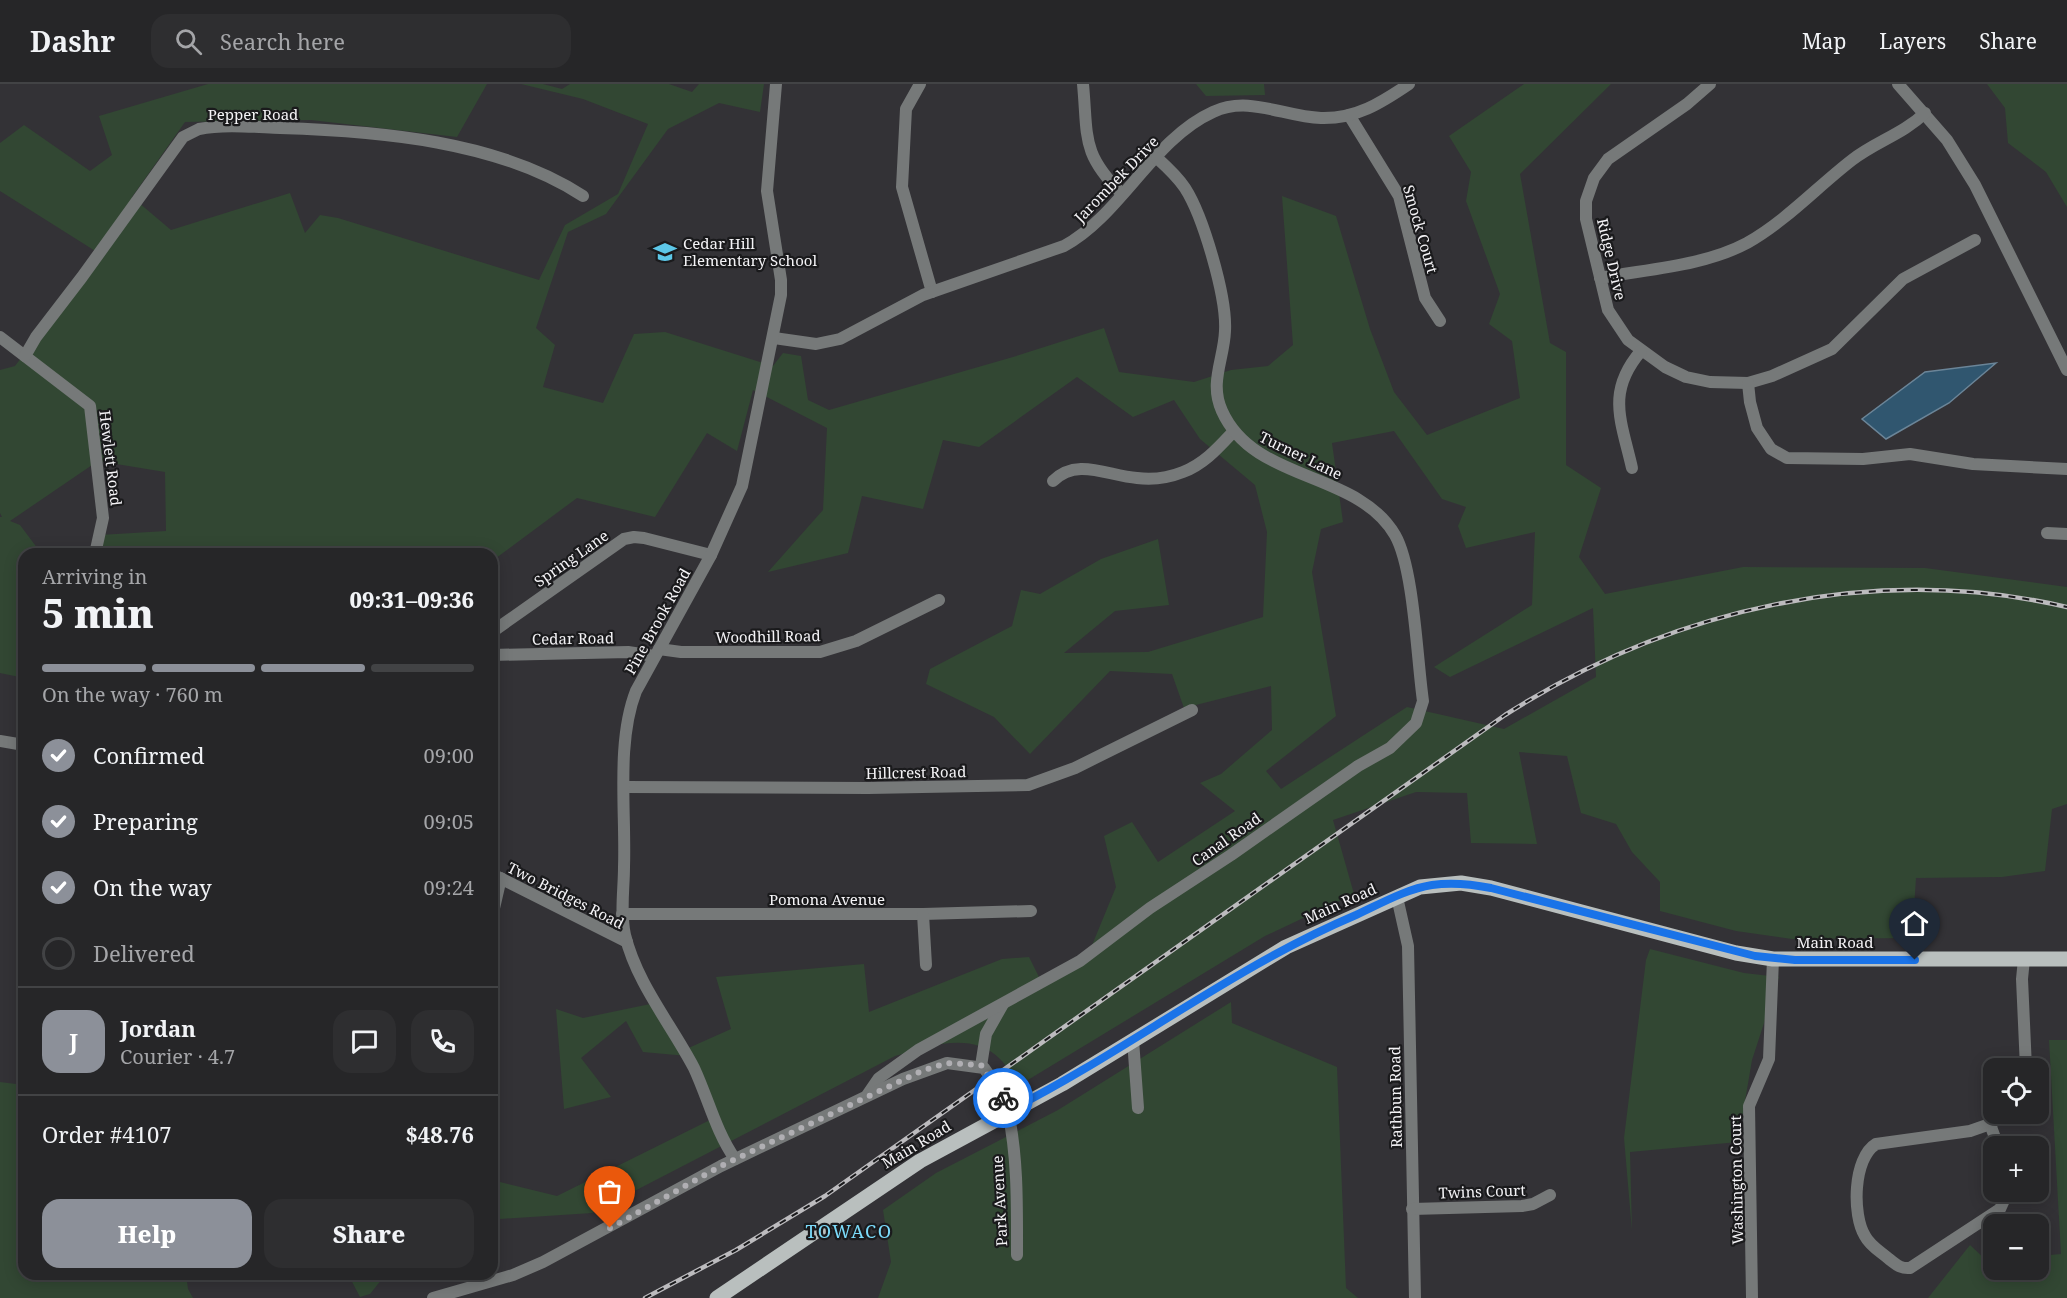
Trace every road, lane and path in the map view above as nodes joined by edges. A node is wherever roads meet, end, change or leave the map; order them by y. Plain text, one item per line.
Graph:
1 (776, 84) edge
2 (920, 84) edge
3 (1083, 84) edge
4 (1408, 84) edge
5 (1710, 84) edge
6 (1898, 84) edge
7 (1925, 113) junction
8 (1349, 115) junction
9 (1157, 158) junction
10 (1122, 194) junction
11 (583, 196) dead end
12 (1975, 240) dead end
13 (1600, 278) junction
14 (932, 292) junction
15 (1440, 321) dead end
16 (0, 338) edge
17 (774, 338) junction
18 (1641, 351) junction
19 (25, 356) junction
20 (2067, 370) edge
21 (1748, 383) junction
22 (1233, 432) junction
23 (1632, 468) dead end
24 (2067, 469) edge
25 (1053, 481) dead end
26 (2047, 532) dead end
27 (2067, 534) edge
28 (96, 548) edge
29 (711, 555) junction
30 (939, 600) dead end
31 (498, 628) edge
32 (657, 653) junction
33 (498, 655) edge
34 (1419, 670) joint
35 (1192, 710) dead end
36 (0, 741) edge
37 (18, 744) edge
38 (625, 787) junction
39 (498, 877) edge
40 (1396, 897) junction
41 (1031, 911) dead end
42 (622, 914) junction
43 (923, 914) junction
44 (627, 942) junction
45 (2067, 958) edge
46 (1773, 959) junction
47 (2024, 959) junction
48 (926, 965) dead end
49 (1003, 1003) junction
50 (1133, 1040) junction
51 (2026, 1058) edge
52 (981, 1065) junction
53 (868, 1094) junction
54 (1138, 1108) dead end
55 (1008, 1111) junction
56 (1990, 1124) joint
57 (1994, 1136) edge
58 (735, 1159) junction
59 (1550, 1195) dead end
60 (2003, 1202) edge
61 (1412, 1209) junction
62 (1017, 1255) dead end
63 (498, 1279) edge
64 (496, 1280) edge
65 (433, 1298) edge
66 (718, 1298) edge
67 (1415, 1298) edge
68 (1752, 1298) edge

1 - 17 street, Pine Brook Road
2 - 14 street
3 - 10 street
4 - 8 street, Jarombek Drive
5 - 13 street, Ridge Drive
6 - 7 street
7 - 13 street
7 - 20 street
8 - 9 street, Jarombek Drive
8 - 15 street, Smock Court
9 - 10 street, Jarombek Drive
9 - 22 street, Turner Lane
10 - 14 street, Jarombek Drive
11 - 19 street, Pepper Road
12 - 21 street, Ridge Drive
13 - 18 street, Ridge Drive
14 - 17 street, Jarombek Drive
16 - 19 street, Hewlett Road
17 - 29 street, Pine Brook Road
18 - 21 street, Ridge Drive
18 - 23 street
19 - 28 street, Hewlett Road
21 - 24 street
22 - 25 street
22 - 34 street, Turner Lane
26 - 27 street
29 - 31 street, Spring Lane
29 - 32 street, Pine Brook Road
30 - 32 street, Woodhill Road
32 - 33 street, Cedar Road
32 - 38 street, Pine Brook Road
34 - 49 street, Canal Road
35 - 38 street, Hillcrest Road
36 - 37 street
38 - 42 street, Pine Brook Road
39 - 44 street, Two Bridges Road
40 - 46 main road, Main Road
40 - 50 main road, Main Road
40 - 61 street, Rathbun Road
41 - 43 street, Pomona Avenue
42 - 43 street, Pomona Avenue
42 - 44 street, Pine Brook Road
43 - 48 street
44 - 58 street, Pine Brook Road
45 - 47 main road, Main Road
46 - 47 main road, Main Road
46 - 68 street, Washington Court
47 - 51 street
49 - 52 street
49 - 53 street, Canal Road
50 - 54 street
50 - 55 main road, Main Road
52 - 53 street
52 - 55 street
53 - 58 street
55 - 62 street, Park Avenue
55 - 66 main road, Main Road
56 - 57 street
56 - 60 street
58 - 63 street
59 - 61 street, Twins Court
61 - 67 street, Rathbun Road
64 - 65 street

